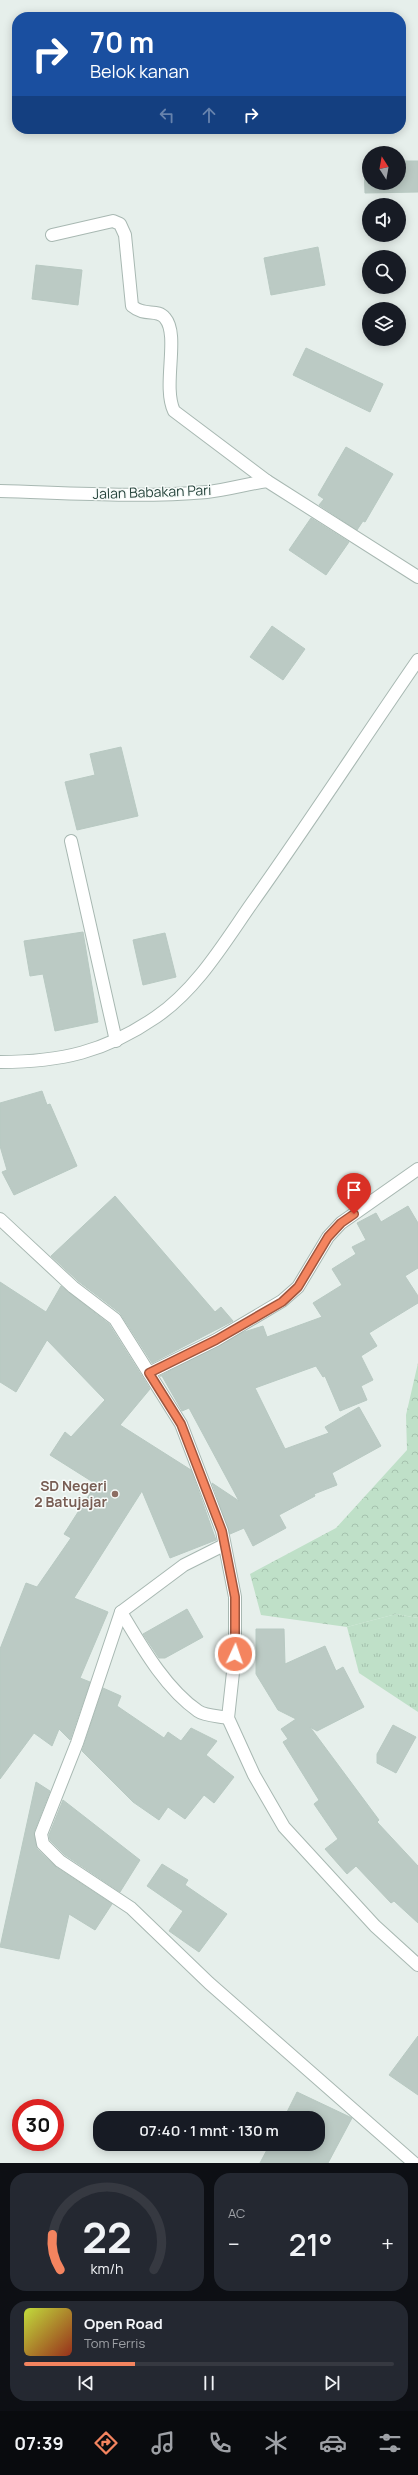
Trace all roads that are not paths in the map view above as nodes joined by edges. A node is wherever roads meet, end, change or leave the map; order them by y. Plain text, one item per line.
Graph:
1 (52, 235) dead end
2 (267, 481) junction
3 (0, 491) edge
4 (418, 577) edge
5 (418, 660) edge
6 (71, 841) dead end
7 (116, 1041) junction
8 (0, 1062) edge
9 (418, 1169) edge
10 (0, 1219) edge
11 (149, 1373) junction
12 (224, 1545) junction
13 (121, 1612) junction
14 (228, 1718) junction
15 (418, 1965) edge
16 (414, 2163) edge

1 - 2 street
2 - 3 street, Jalan Babakan Pari
2 - 4 street
5 - 7 street
6 - 7 street
7 - 8 street
9 - 11 street
10 - 11 street
11 - 12 street
12 - 13 street
12 - 14 street
13 - 14 street
13 - 16 street
14 - 15 street

